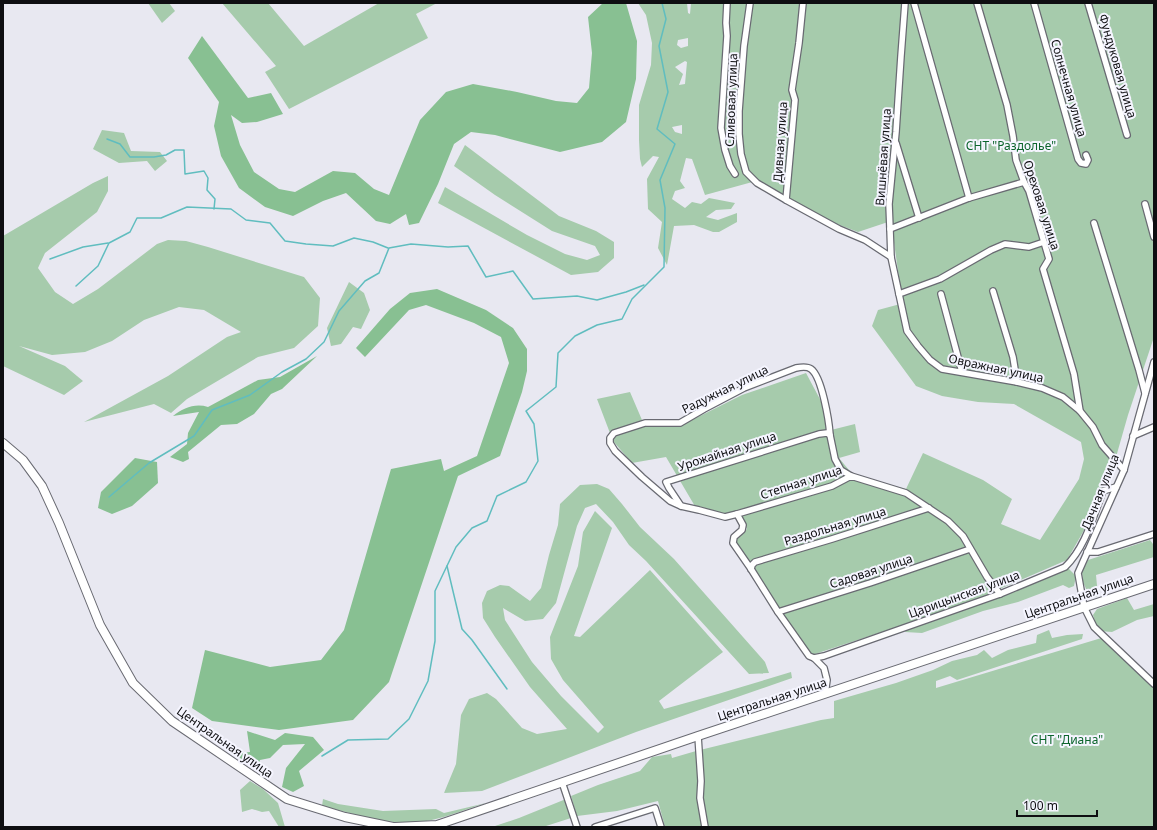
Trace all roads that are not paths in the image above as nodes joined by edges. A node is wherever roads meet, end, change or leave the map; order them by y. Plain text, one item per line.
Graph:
1 (727, 3) edge
2 (750, 3) edge
3 (804, 3) edge
4 (905, 3) edge
5 (914, 3) edge
6 (977, 3) edge
7 (1034, 3) edge
8 (1088, 3) edge
9 (1126, 135) dead end
10 (895, 141) junction
11 (1086, 155) dead end
12 (735, 174) dead end
13 (1024, 182) junction
14 (969, 198) junction
15 (786, 200) junction
16 (1145, 204) dead end
17 (920, 218) junction
18 (1094, 223) dead end
19 (890, 229) junction
20 (1154, 237) edge
21 (1044, 242) junction
22 (891, 257) junction
23 (993, 292) dead end
24 (898, 294) junction
25 (941, 294) dead end
26 (1154, 362) edge
27 (962, 372) junction
28 (1017, 382) junction
29 (1145, 393) junction
30 (1080, 411) junction
31 (1154, 427) edge
32 (830, 435) junction
33 (1133, 436) junction
34 (3, 444) edge
35 (1124, 470) junction
36 (851, 476) junction
37 (1116, 487) junction
38 (681, 506) junction
39 (929, 508) junction
40 (737, 514) junction
41 (1154, 534) edge
42 (970, 549) junction
43 (1087, 552) junction
44 (751, 569) junction
45 (1154, 584) edge
46 (1000, 594) junction
47 (1084, 608) junction
48 (778, 612) junction
49 (814, 658) junction
50 (1154, 684) edge
51 (825, 694) junction
52 (698, 736) junction
53 (562, 782) junction
54 (384, 826) edge
55 (394, 827) edge
56 (577, 827) edge
57 (595, 827) edge
58 (661, 827) edge
59 (706, 827) edge

1 - 12 street
2 - 15 street, Сливовая улица
3 - 15 street, Дивная улица
4 - 10 street, Вишнёвая улица
5 - 14 street
6 - 13 street, Ореховая улица
7 - 11 street, Солнечная улица
8 - 9 street, Фундуковая улица
10 - 17 street
10 - 19 street, Вишнёвая улица
13 - 14 street
13 - 21 street, Ореховая улица
14 - 17 street
15 - 22 street, Дивная улица
16 - 20 street
17 - 19 street
18 - 29 street
19 - 22 street, Вишнёвая улица
21 - 24 street
21 - 30 street, Ореховая улица
22 - 24 street, Овражная улица
23 - 28 street
24 - 27 street, Овражная улица
25 - 27 street
26 - 29 street, Дачная улица
27 - 28 street, Овражная улица
28 - 30 street, Овражная улица
29 - 33 street, Дачная улица
30 - 35 street, Ореховая улица
31 - 33 street
32 - 36 street
32 - 38 street, Урожайная улица
32 - 38 street, Радужная улица
33 - 35 street, Дачная улица
34 - 54 street, Центральная улица
35 - 37 street, Дачная улица
36 - 39 street, Степная улица
36 - 40 street, Степная улица
37 - 43 street, Дачная улица
37 - 46 street, Царицынская улица
38 - 40 street
39 - 42 street, Степная улица
39 - 44 street, Раздольная улица
40 - 44 street
41 - 43 street
42 - 46 street, Степная улица
42 - 48 street, Садовая улица
43 - 47 street, Дачная улица
44 - 48 street
45 - 47 street, Центральная улица
46 - 49 street, Царицынская улица
47 - 50 street, Дачная улица
47 - 51 street, Центральная улица
48 - 49 street
49 - 51 street
51 - 52 street, Центральная улица
52 - 53 street, Центральная улица
52 - 59 street
53 - 55 street, Центральная улица
53 - 56 street
54 - 55 street, Центральная улица
57 - 58 street

